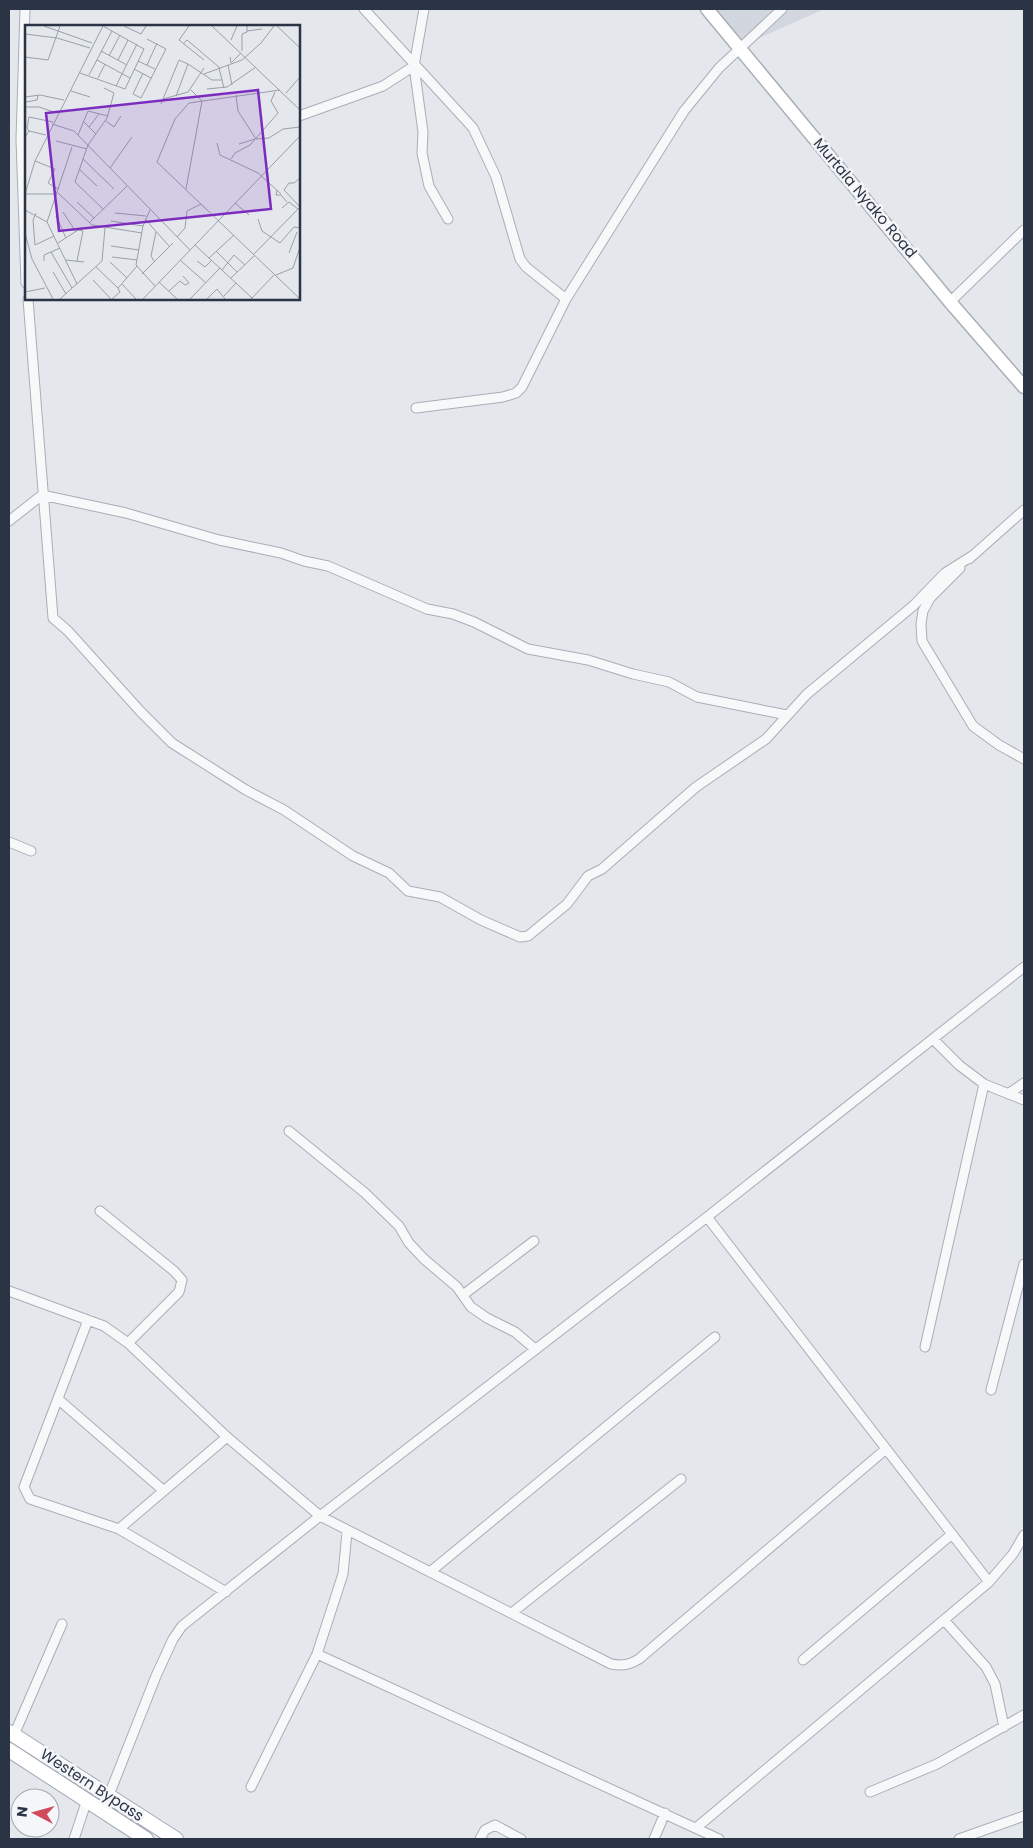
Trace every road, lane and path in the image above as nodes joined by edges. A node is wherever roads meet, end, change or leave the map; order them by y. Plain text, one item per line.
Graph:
1 (25, 9) edge
2 (364, 9) edge
3 (424, 9) edge
4 (707, 9) edge
5 (782, 9) edge
6 (739, 47) junction
7 (415, 66) junction
8 (300, 116) edge
9 (25, 201) edge
10 (448, 219) dead end
11 (1024, 230) edge
12 (566, 299) junction
13 (28, 300) edge
14 (950, 302) junction
15 (1024, 387) edge
16 (416, 408) dead end
17 (42, 494) junction
18 (1024, 510) edge
19 (9, 521) edge
20 (972, 556) junction
21 (787, 715) junction
22 (1024, 759) edge
23 (9, 842) edge
24 (31, 851) dead end
25 (1024, 967) edge
26 (933, 1039) junction
27 (1024, 1083) edge
28 (984, 1084) junction
29 (1008, 1094) junction
30 (1024, 1100) edge
31 (289, 1131) dead end
32 (100, 1211) dead end
33 (707, 1218) junction
34 (534, 1241) dead end
35 (1024, 1264) edge
36 (9, 1291) edge
37 (463, 1295) junction
38 (88, 1320) junction
39 (715, 1337) dead end
40 (128, 1342) junction
41 (925, 1347) dead end
42 (536, 1349) junction
43 (991, 1390) dead end
44 (58, 1399) junction
45 (227, 1438) junction
46 (886, 1449) junction
47 (681, 1479) dead end
48 (164, 1491) junction
49 (320, 1516) junction
50 (119, 1529) junction
51 (347, 1532) junction
52 (952, 1534) junction
53 (1024, 1534) edge
54 (430, 1572) junction
55 (989, 1582) junction
56 (226, 1592) junction
57 (513, 1612) junction
58 (944, 1620) junction
59 (62, 1624) dead end
60 (317, 1654) junction
61 (803, 1660) dead end
62 (1024, 1715) edge
63 (1004, 1727) junction
64 (12, 1734) edge
65 (10, 1754) edge
66 (251, 1787) dead end
67 (870, 1792) dead end
68 (110, 1796) junction
69 (87, 1800) junction
70 (100, 1809) junction
71 (665, 1813) junction
72 (1024, 1816) edge
73 (696, 1828) junction
74 (707, 1837) edge
75 (74, 1839) edge
76 (146, 1839) edge
77 (176, 1839) edge
78 (480, 1839) edge
79 (521, 1839) edge
80 (654, 1839) edge
81 (719, 1839) edge
82 (959, 1839) edge

1 - 9 street
2 - 7 street
3 - 7 street
4 - 6 street, Murtala Nyako Road
5 - 6 street
6 - 12 street
6 - 14 street, Murtala Nyako Road
7 - 8 street
7 - 10 street
7 - 12 street
11 - 14 street
12 - 16 street
13 - 17 street
14 - 15 street, Murtala Nyako Road
17 - 19 street
17 - 21 street
17 - 21 street
18 - 20 street
20 - 21 street
20 - 22 street
23 - 24 street
25 - 26 street
26 - 28 street
26 - 33 street
27 - 29 street
28 - 29 street
28 - 41 street
29 - 30 street
31 - 37 street
32 - 40 street
33 - 42 street
33 - 46 street
34 - 37 street
35 - 43 street
36 - 38 street
37 - 42 street
38 - 40 street
38 - 44 street
39 - 54 street
40 - 45 street
42 - 49 street
44 - 48 street
44 - 50 street
45 - 48 street
45 - 49 street
46 - 52 street
46 - 57 street
47 - 57 street
48 - 50 street
49 - 51 street
49 - 56 street
50 - 56 street
51 - 54 street
51 - 60 street
52 - 55 street
52 - 61 street
53 - 55 street
54 - 57 street
55 - 58 street
56 - 68 street
58 - 63 street
58 - 73 street
59 - 64 street
60 - 66 street
60 - 71 street
62 - 63 street
63 - 67 street
64 - 68 main road, Western Bypass
65 - 69 main road, Western Bypass
68 - 70 street
68 - 77 main road, Western Bypass
69 - 70 main road, Western Bypass
69 - 75 street
70 - 76 main road, Western Bypass
71 - 73 street
71 - 80 street
72 - 82 street
73 - 74 street
74 - 81 street
78 - 79 street

